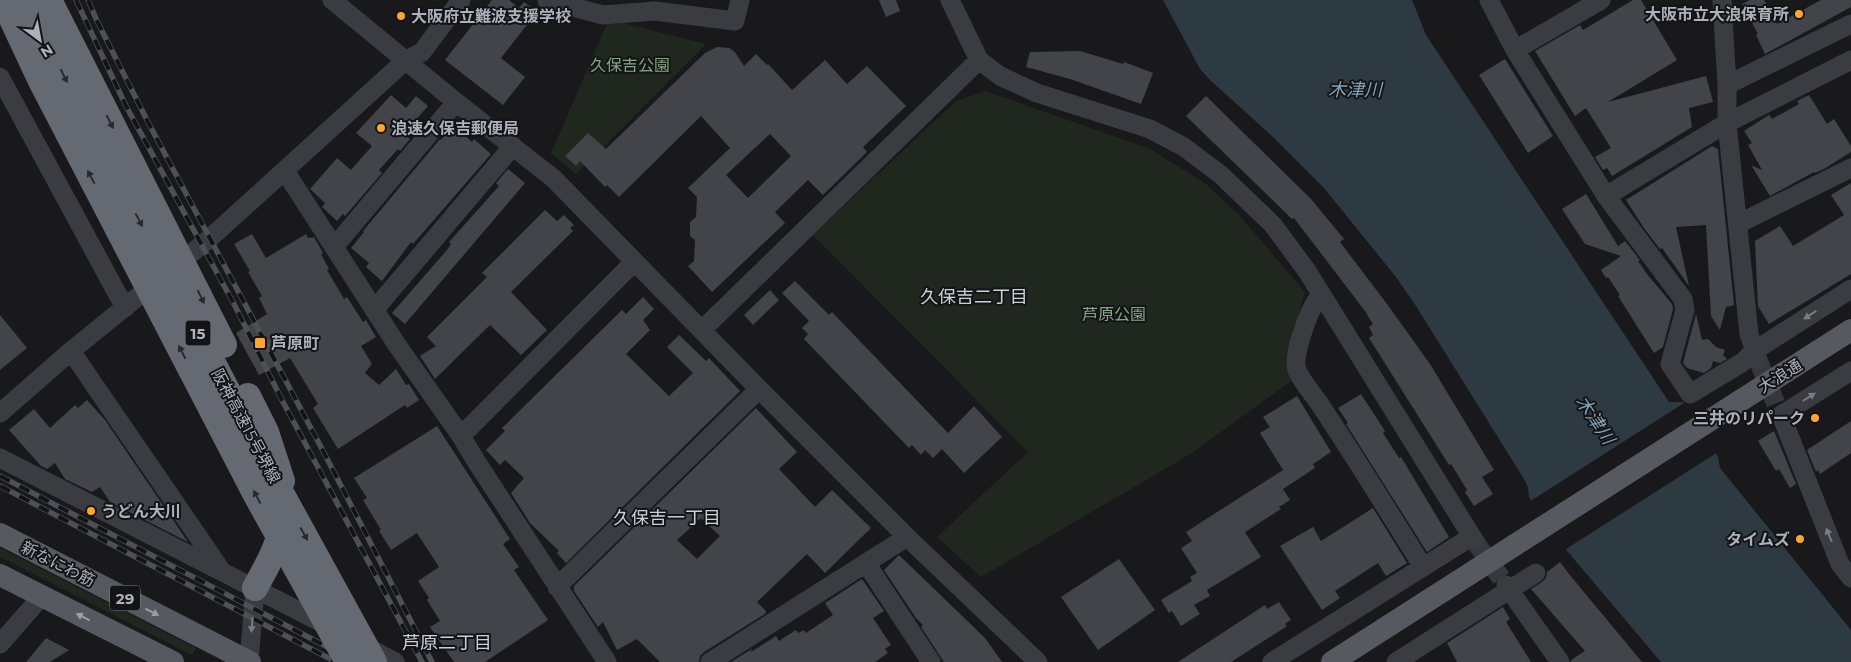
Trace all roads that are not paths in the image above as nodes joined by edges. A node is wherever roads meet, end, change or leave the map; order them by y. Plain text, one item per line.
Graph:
1 (3, 0) edge
2 (28, 0) edge
3 (49, 0) edge
4 (332, 0) edge
5 (461, 0) edge
6 (547, 0) edge
7 (740, 0) edge
8 (950, 0) edge
9 (1489, 0) edge
10 (1601, 0) edge
11 (1722, 0) edge
12 (1851, 24) edge
13 (1516, 50) junction
14 (979, 60) junction
15 (1851, 60) edge
16 (405, 61) junction
17 (0, 77) edge
18 (1727, 85) junction
19 (456, 102) junction
20 (1727, 123) junction
21 (513, 146) junction
22 (1851, 168) edge
23 (285, 171) junction
24 (1606, 196) junction
25 (1738, 224) junction
26 (334, 247) junction
27 (634, 262) junction
28 (1851, 289) edge
29 (1322, 295) junction
30 (124, 308) junction
31 (375, 309) junction
32 (702, 330) junction
33 (1851, 330) edge
34 (71, 351) junction
35 (1756, 356) junction
36 (1851, 371) edge
37 (759, 389) junction
38 (0, 412) edge
39 (461, 436) junction
40 (0, 458) edge
41 (0, 534) edge
42 (907, 537) junction
43 (866, 563) junction
44 (1423, 567) junction
45 (224, 573) junction
46 (1536, 573) dead end
47 (0, 575) edge
48 (1851, 578) edge
49 (557, 587) junction
50 (1508, 587) junction
51 (255, 588) junction
52 (42, 596) junction
53 (0, 644) edge
54 (170, 661) edge
55 (249, 662) edge
56 (348, 662) edge
57 (374, 662) edge
58 (395, 662) edge
59 (607, 662) edge
60 (710, 662) edge
61 (932, 662) edge
62 (1038, 662) edge
63 (1272, 662) edge
64 (1332, 662) edge
65 (1396, 662) edge
66 (1560, 662) edge

56 -> 1 highway, 阪神高速15号堺線 / 15, bridge
2 -> 57 highway, 阪神高速15号堺線 / 15, bridge
3 -> 51 highway, bridge
4 - 16 street
5 - 16 street
6 - 7 street
8 - 14 street
9 - 13 street
10 - 13 street
11 - 18 street
12 - 18 street
13 - 24 street
14 - 29 street
14 - 32 street
15 - 20 street
16 - 19 street
16 - 23 street
17 - 30 street
18 - 20 street
19 - 21 street
19 - 26 street
20 - 24 street
20 - 25 street
21 - 27 street
21 - 31 street
22 - 25 street
23 - 26 street
23 - 30 street
24 - 35 street
25 - 35 street
26 - 31 street
27 - 32 street
27 - 39 street
28 -> 35 street
29 - 44 street
29 - 44 street
30 - 34 street
31 - 39 street
32 - 37 street
33 - 64 main road, 大浪通
34 - 38 street
34 - 45 street
48 -> 36 street
37 - 42 street
37 - 49 street
39 - 49 street
40 - 45 street
41 -> 55 main road, 新なにわ筋 / 29
42 - 43 street
42 - 62 street
43 - 60 street
43 - 61 street
44 - 63 street
45 - 51 street
46 - 50 street
47 - 52 main road, 29
49 - 59 street
50 - 65 street
50 - 66 street
51 -> 55 street
51 - 58 street
52 - 53 street
54 -> 52 main road, 29

